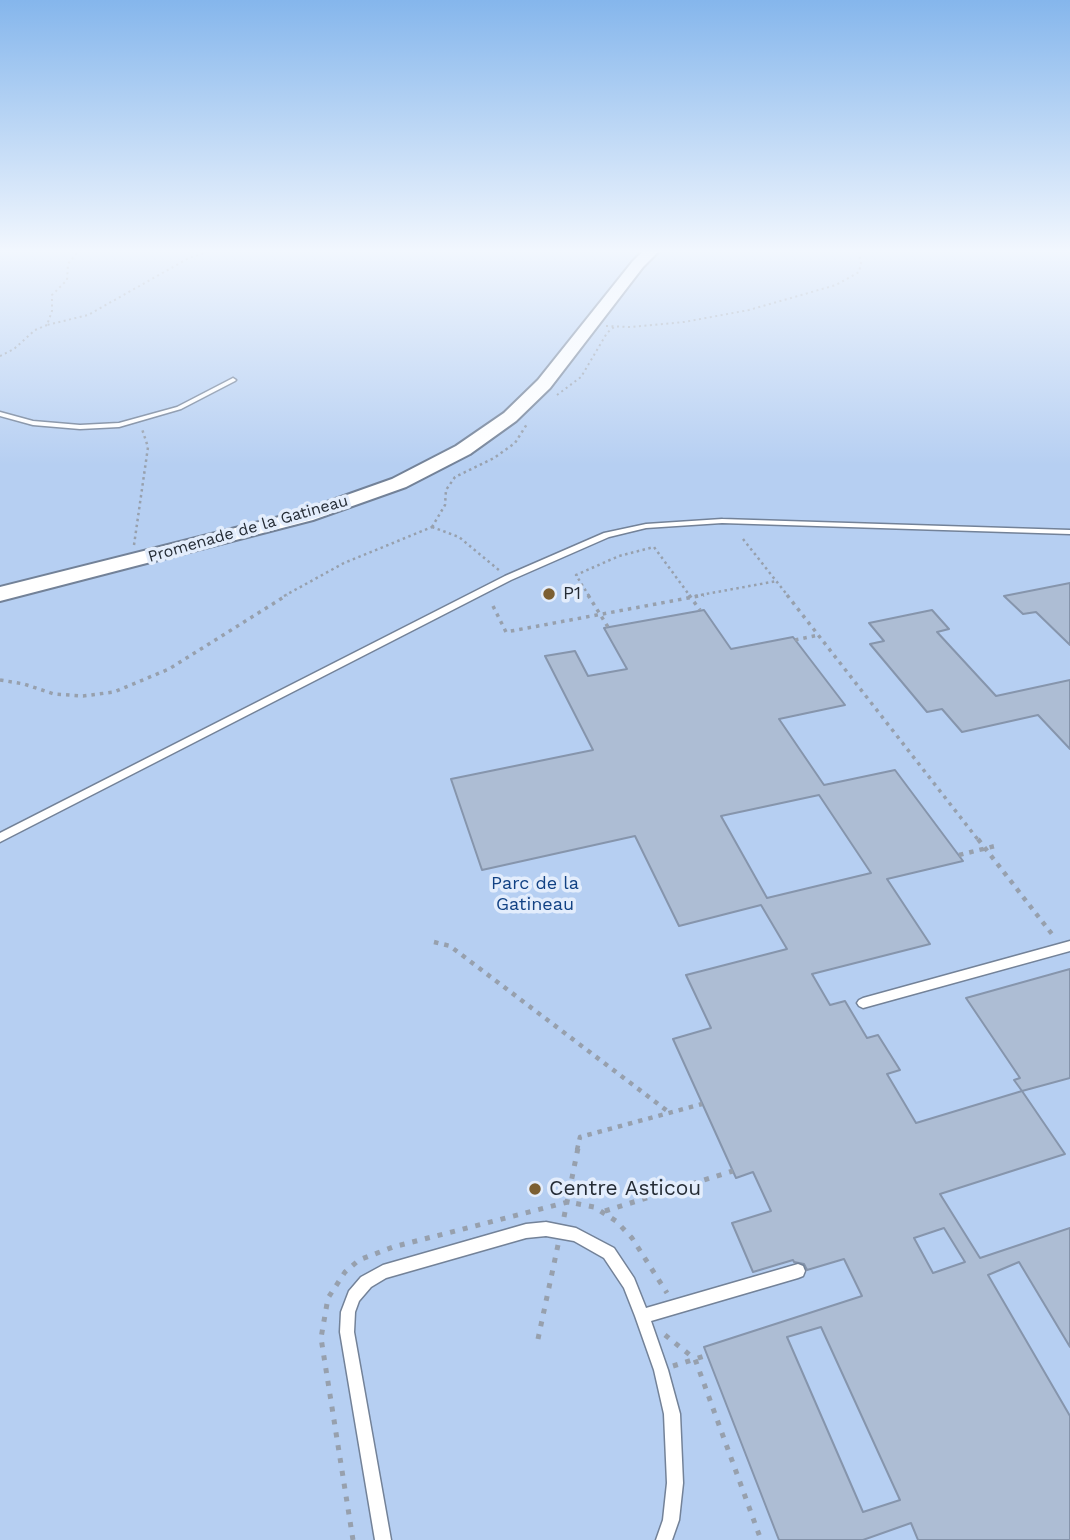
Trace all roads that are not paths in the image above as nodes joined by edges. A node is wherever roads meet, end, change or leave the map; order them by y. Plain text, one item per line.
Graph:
1 (593, 321) edge
2 (233, 380) dead end
3 (0, 414) edge
4 (1070, 532) edge
5 (0, 594) edge
6 (0, 838) edge
7 (1067, 947) edge
8 (863, 1003) dead end
9 (798, 1271) dead end
10 (642, 1316) junction
11 (383, 1540) edge
12 (664, 1540) edge

1 - 5 street, Promenade de la Gatineau
2 - 3 lane
4 - 6 lane
7 - 8 lane
9 - 10 lane
10 - 11 lane
10 - 12 lane

